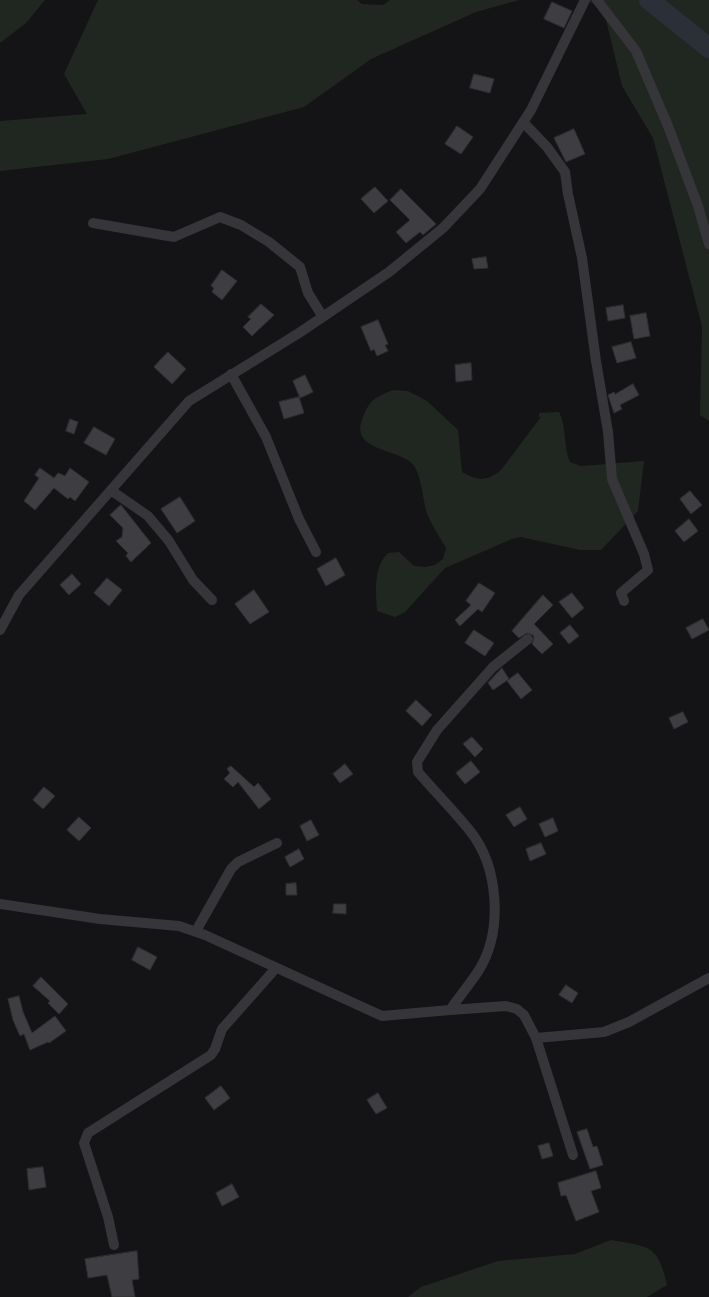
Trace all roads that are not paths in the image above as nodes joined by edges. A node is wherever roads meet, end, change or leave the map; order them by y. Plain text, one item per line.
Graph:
1 (585, 0) edge
2 (597, 0) edge
3 (523, 122) junction
4 (93, 223) dead end
5 (709, 244) edge
6 (323, 317) junction
7 (231, 374) junction
8 (112, 491) junction
9 (316, 552) dead end
10 (212, 600) dead end
11 (624, 601) dead end
12 (0, 630) edge
13 (528, 639) dead end
14 (276, 843) dead end
15 (0, 904) edge
16 (196, 931) junction
17 (276, 968) junction
18 (709, 978) edge
19 (450, 1010) junction
20 (536, 1038) junction
21 (573, 1155) dead end
22 (114, 1245) dead end

1 - 3 street
2 - 5 street
3 - 6 street
3 - 11 street
4 - 6 street
6 - 7 street
7 - 8 street
7 - 9 street
8 - 10 street
8 - 12 street
13 - 19 street
14 - 16 street
15 - 16 street
16 - 17 street
17 - 19 street
17 - 22 street
18 - 20 street
19 - 20 street
20 - 21 street

